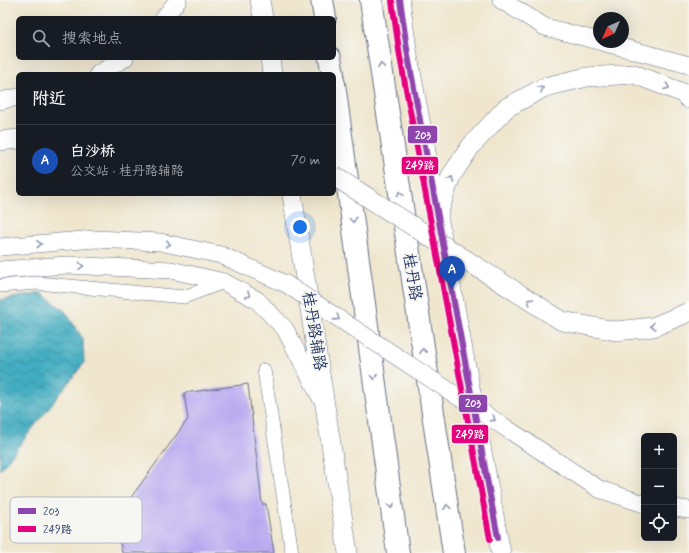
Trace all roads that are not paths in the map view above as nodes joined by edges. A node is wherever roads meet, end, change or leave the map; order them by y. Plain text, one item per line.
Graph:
1 (178, 0) edge
2 (260, 0) edge
3 (322, 0) edge
4 (371, 0) edge
5 (400, 0) edge
6 (501, 0) edge
7 (166, 16) edge
8 (263, 16) edge
9 (325, 16) edge
10 (593, 39) edge
11 (625, 48) edge
12 (122, 60) edge
13 (270, 60) edge
14 (330, 60) edge
15 (689, 65) edge
16 (101, 72) edge
17 (272, 72) edge
18 (333, 72) edge
19 (16, 97) edge
20 (336, 99) edge
21 (689, 99) edge
22 (0, 101) edge
23 (16, 139) edge
24 (0, 141) edge
25 (336, 177) edge
26 (292, 196) edge
27 (437, 215) junction
28 (0, 246) edge
29 (0, 270) edge
30 (224, 282) junction
31 (0, 286) edge
32 (689, 312) edge
33 (264, 370) dead end
34 (326, 408) junction
35 (641, 503) edge
36 (677, 508) edge
37 (689, 510) edge
38 (499, 545) edge
39 (292, 553) edge
40 (348, 553) edge
41 (398, 553) edge
42 (454, 553) edge

1 - 7 street
2 - 8 main road
3 - 9 highway
42 -> 4 highway, 桂丹路
5 - 27 main road
6 - 10 street
11 - 15 street
12 - 16 street
13 - 17 main road
14 - 18 highway
19 - 22 street
20 -> 41 highway
27 -> 21 main road
23 - 24 main road
32 -> 25 main road, bridge
26 - 34 main road, 桂丹路辅路
27 - 38 main road
28 -> 35 street, bridge
29 -> 30 street
30 - 31 street
30 -> 34 street
33 - 39 street
34 - 40 main road, 桂丹路辅路
36 - 37 street

